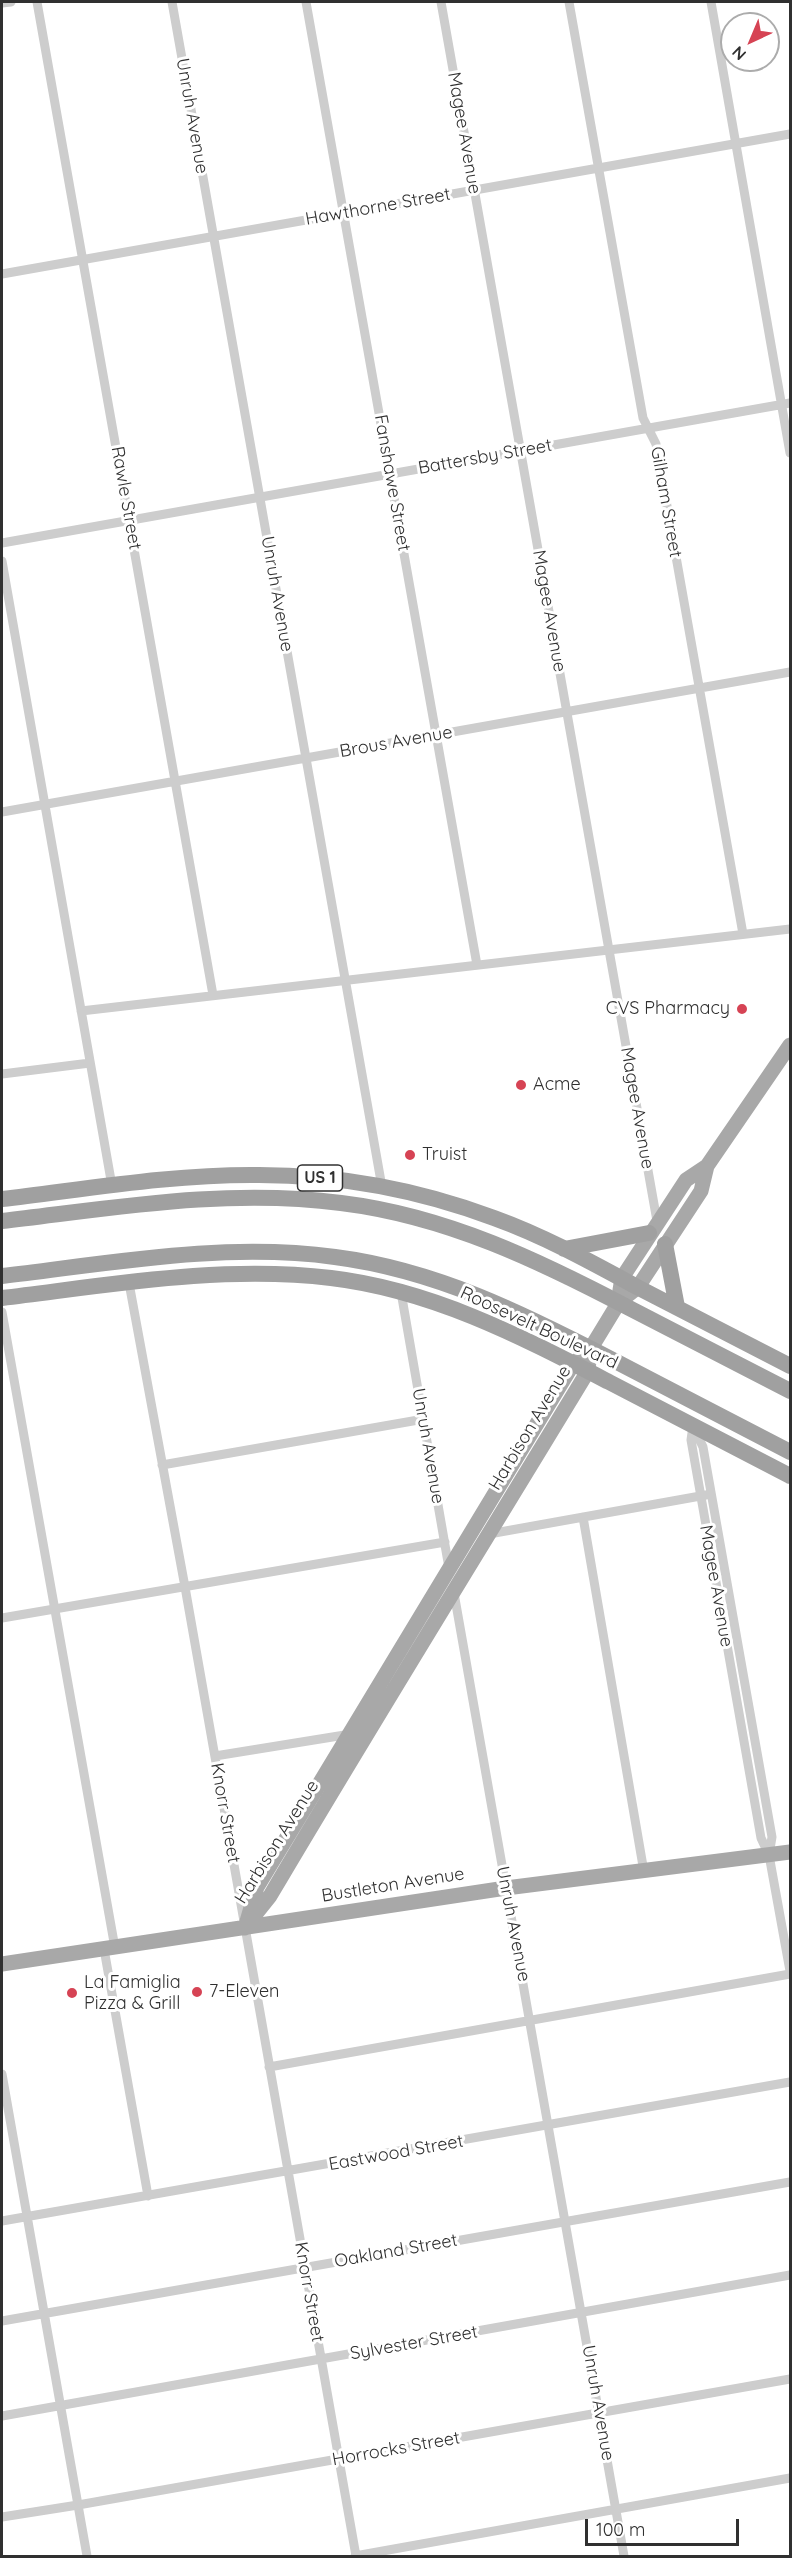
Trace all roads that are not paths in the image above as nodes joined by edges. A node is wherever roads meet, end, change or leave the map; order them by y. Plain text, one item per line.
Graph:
1 (11, 2) edge
2 (37, 2) edge
3 (172, 2) edge
4 (306, 2) edge
5 (441, 2) edge
6 (569, 2) edge
7 (711, 2) edge
8 (2, 3) edge
9 (790, 134) edge
10 (736, 143) junction
11 (598, 168) junction
12 (474, 190) junction
13 (344, 213) junction
14 (213, 236) junction
15 (82, 259) junction
16 (2, 274) edge
17 (786, 404) edge
18 (649, 428) junction
19 (521, 451) junction
20 (790, 453) edge
21 (390, 474) junction
22 (259, 497) junction
23 (130, 520) junction
24 (2, 543) edge
25 (2, 561) edge
26 (790, 672) edge
27 (699, 688) junction
28 (567, 712) junction
29 (436, 735) junction
30 (306, 758) junction
31 (174, 782) junction
32 (45, 804) junction
33 (2, 812) edge
34 (790, 929) edge
35 (743, 934) junction
36 (609, 950) junction
37 (477, 965) junction
38 (345, 980) junction
39 (213, 995) junction
40 (81, 1011) junction
41 (790, 1045) edge
42 (90, 1063) junction
43 (2, 1074) edge
44 (707, 1166) junction
45 (112, 1186) junction
46 (382, 1187) junction
47 (2, 1199) edge
48 (2, 1221) edge
49 (653, 1227) junction
50 (666, 1244) junction
51 (564, 1249) junction
52 (2, 1276) edge
53 (622, 1278) junction
54 (129, 1283) junction
55 (638, 1287) junction
56 (401, 1292) junction
57 (2, 1298) edge
58 (619, 1302) junction
59 (677, 1307) junction
60 (2, 1312) edge
61 (591, 1348) junction
62 (763, 1352) junction
63 (573, 1364) junction
64 (790, 1366) edge
65 (588, 1371) junction
66 (790, 1375) edge
67 (790, 1391) edge
68 (424, 1419) junction
69 (693, 1426) junction
70 (790, 1452) edge
71 (162, 1465) junction
72 (790, 1476) edge
73 (711, 1494) junction
74 (700, 1497) junction
75 (583, 1517) junction
76 (489, 1534) junction
77 (445, 1542) junction
78 (450, 1568) junction
79 (185, 1587) junction
80 (453, 1591) junction
81 (54, 1609) junction
82 (2, 1618) edge
83 (741, 1661) junction
84 (730, 1663) junction
85 (368, 1731) junction
86 (351, 1735) junction
87 (215, 1756) junction
88 (790, 1852) edge
89 (769, 1855) junction
90 (644, 1872) junction
91 (506, 1888) junction
92 (245, 1928) junction
93 (110, 1948) junction
94 (2, 1964) edge
95 (790, 1972) edge
96 (531, 2019) junction
97 (269, 2067) junction
98 (2, 2074) edge
99 (790, 2082) edge
100 (549, 2126) junction
101 (287, 2171) junction
102 (790, 2182) edge
103 (148, 2196) junction
104 (27, 2217) junction
105 (2, 2221) edge
106 (566, 2222) junction
107 (303, 2267) junction
108 (790, 2275) edge
109 (582, 2313) junction
110 (45, 2314) junction
111 (2, 2321) edge
112 (321, 2360) junction
113 (790, 2379) edge
114 (61, 2406) junction
115 (600, 2413) junction
116 (2, 2416) edge
117 (338, 2459) junction
118 (790, 2478) edge
119 (78, 2505) junction
120 (616, 2509) junction
121 (2, 2517) edge
122 (87, 2556) edge
123 (355, 2556) edge
124 (624, 2556) edge

1 - 8 street
2 - 15 street, Rawle Street
3 - 14 street, Unruh Avenue
4 - 13 street, Fanshawe Street
5 - 12 street, Magee Avenue
6 - 11 street, Gilham Street
7 - 10 street
9 - 10 street, Hawthorne Street
10 - 11 street, Hawthorne Street
10 - 17 street
11 - 12 street, Hawthorne Street
11 - 18 street, Gilham Street
12 - 13 street, Hawthorne Street
12 - 19 street, Magee Avenue
13 - 14 street, Hawthorne Street
13 - 21 street, Fanshawe Street
14 - 15 street, Hawthorne Street
14 - 22 street, Unruh Avenue
15 - 16 street, Hawthorne Street
15 - 23 street, Rawle Street
17 - 18 street, Battersby Street
17 - 20 street
18 - 19 street, Battersby Street
18 - 27 street, Gilham Street
19 - 21 street, Battersby Street
19 - 28 street, Magee Avenue
21 - 22 street, Battersby Street
21 - 29 street, Fanshawe Street
22 - 23 street, Battersby Street
22 - 30 street, Unruh Avenue
23 - 24 street, Battersby Street
23 - 31 street, Rawle Street
25 - 32 street
26 - 27 street, Brous Avenue
27 - 28 street, Brous Avenue
27 - 35 street, Gilham Street
28 - 29 street, Brous Avenue
28 - 36 street, Magee Avenue
29 - 30 street, Brous Avenue
29 - 37 street, Fanshawe Street
30 - 31 street, Brous Avenue
30 - 38 street, Unruh Avenue
31 - 32 street, Brous Avenue
31 - 39 street, Rawle Street
32 - 33 street, Brous Avenue
32 - 40 street
34 - 35 street
35 - 36 street
36 - 37 street
36 - 49 street, Magee Avenue
37 - 38 street
38 - 39 street
38 - 46 street, Unruh Avenue
39 - 40 street
40 - 42 street
41 - 44 main road, Harbison Avenue
42 - 43 street
42 - 45 street
44 - 49 main road, Harbison Avenue
44 - 50 main road, Harbison Avenue
45 - 46 highway, US 1
45 - 47 highway, US 1
46 - 51 highway, US 1
48 - 58 highway, US 1
49 - 51 highway
49 - 53 main road, Harbison Avenue
50 - 55 main road, Harbison Avenue
50 - 59 highway
51 - 53 highway, US 1
52 - 61 highway, Roosevelt Boulevard
53 - 55 highway, US 1
53 - 58 main road, Harbison Avenue
54 - 56 highway, Roosevelt Boulevard
54 - 57 highway, Roosevelt Boulevard
54 - 71 street, Knorr Street
55 - 58 main road, Harbison Avenue
55 - 59 highway, US 1
56 - 63 highway, Roosevelt Boulevard
56 - 68 street, Unruh Avenue
58 - 61 main road, Harbison Avenue
58 - 67 highway, US 1
59 - 62 highway, US 1
60 - 81 street
61 - 63 main road, Harbison Avenue
61 - 65 main road, Harbison Avenue
61 - 70 highway, Roosevelt Boulevard
62 - 64 highway, US 1
62 - 66 highway
63 - 65 highway, Roosevelt Boulevard
63 - 78 main road, Harbison Avenue
65 - 69 highway, Roosevelt Boulevard
65 - 76 main road, Harbison Avenue
68 - 71 street
68 - 77 street, Unruh Avenue
69 - 72 highway, Roosevelt Boulevard
69 - 73 street, Magee Avenue
69 - 74 street, Magee Avenue
71 - 79 street, Knorr Street
73 - 74 street
73 - 83 street, Magee Avenue
74 - 75 street
74 - 84 street, Magee Avenue
75 - 76 street
75 - 90 street
76 - 80 main road, Harbison Avenue
77 - 78 street, Unruh Avenue
77 - 79 street
78 - 80 street, Unruh Avenue
78 - 86 main road, Harbison Avenue
79 - 81 street
79 - 87 street, Knorr Street
80 - 85 main road, Harbison Avenue
80 - 91 street, Unruh Avenue
81 - 82 street
81 - 93 street
83 - 84 street
83 - 89 street, Magee Avenue
84 - 89 street, Magee Avenue
85 - 86 street
85 - 92 main road, Harbison Avenue
86 - 87 street
86 - 92 main road, Harbison Avenue
87 - 92 street, Knorr Street
88 - 89 main road, Bustleton Avenue
89 - 90 main road, Bustleton Avenue
89 - 95 street, Magee Avenue
90 - 91 main road, Bustleton Avenue
91 - 92 main road, Bustleton Avenue
91 - 96 street, Unruh Avenue
92 - 93 main road, Bustleton Avenue
92 - 97 street, Knorr Street
93 - 94 main road, Bustleton Avenue
93 - 103 street
95 - 96 street
96 - 97 street
96 - 100 street, Unruh Avenue
97 - 101 street, Knorr Street
98 - 104 street
99 - 100 street, Eastwood Street
100 - 101 street, Eastwood Street
100 - 106 street, Unruh Avenue
101 - 103 street, Eastwood Street
101 - 107 street, Knorr Street
102 - 106 street, Oakland Street
103 - 104 street, Eastwood Street
104 - 105 street, Eastwood Street
104 - 110 street
106 - 107 street, Oakland Street
106 - 109 street, Unruh Avenue
107 - 110 street, Oakland Street
107 - 112 street, Knorr Street
108 - 109 street, Sylvester Street
109 - 112 street, Sylvester Street
109 - 115 street, Unruh Avenue
110 - 111 street, Oakland Street
110 - 114 street
112 - 114 street, Sylvester Street
112 - 117 street, Knorr Street
113 - 115 street, Horrocks Street
114 - 116 street, Sylvester Street
114 - 119 street
115 - 117 street, Horrocks Street
115 - 120 street, Unruh Avenue
117 - 119 street, Horrocks Street
117 - 123 street, Knorr Street
118 - 120 street
119 - 121 street, Horrocks Street
119 - 122 street
120 - 123 street
120 - 124 street, Unruh Avenue

